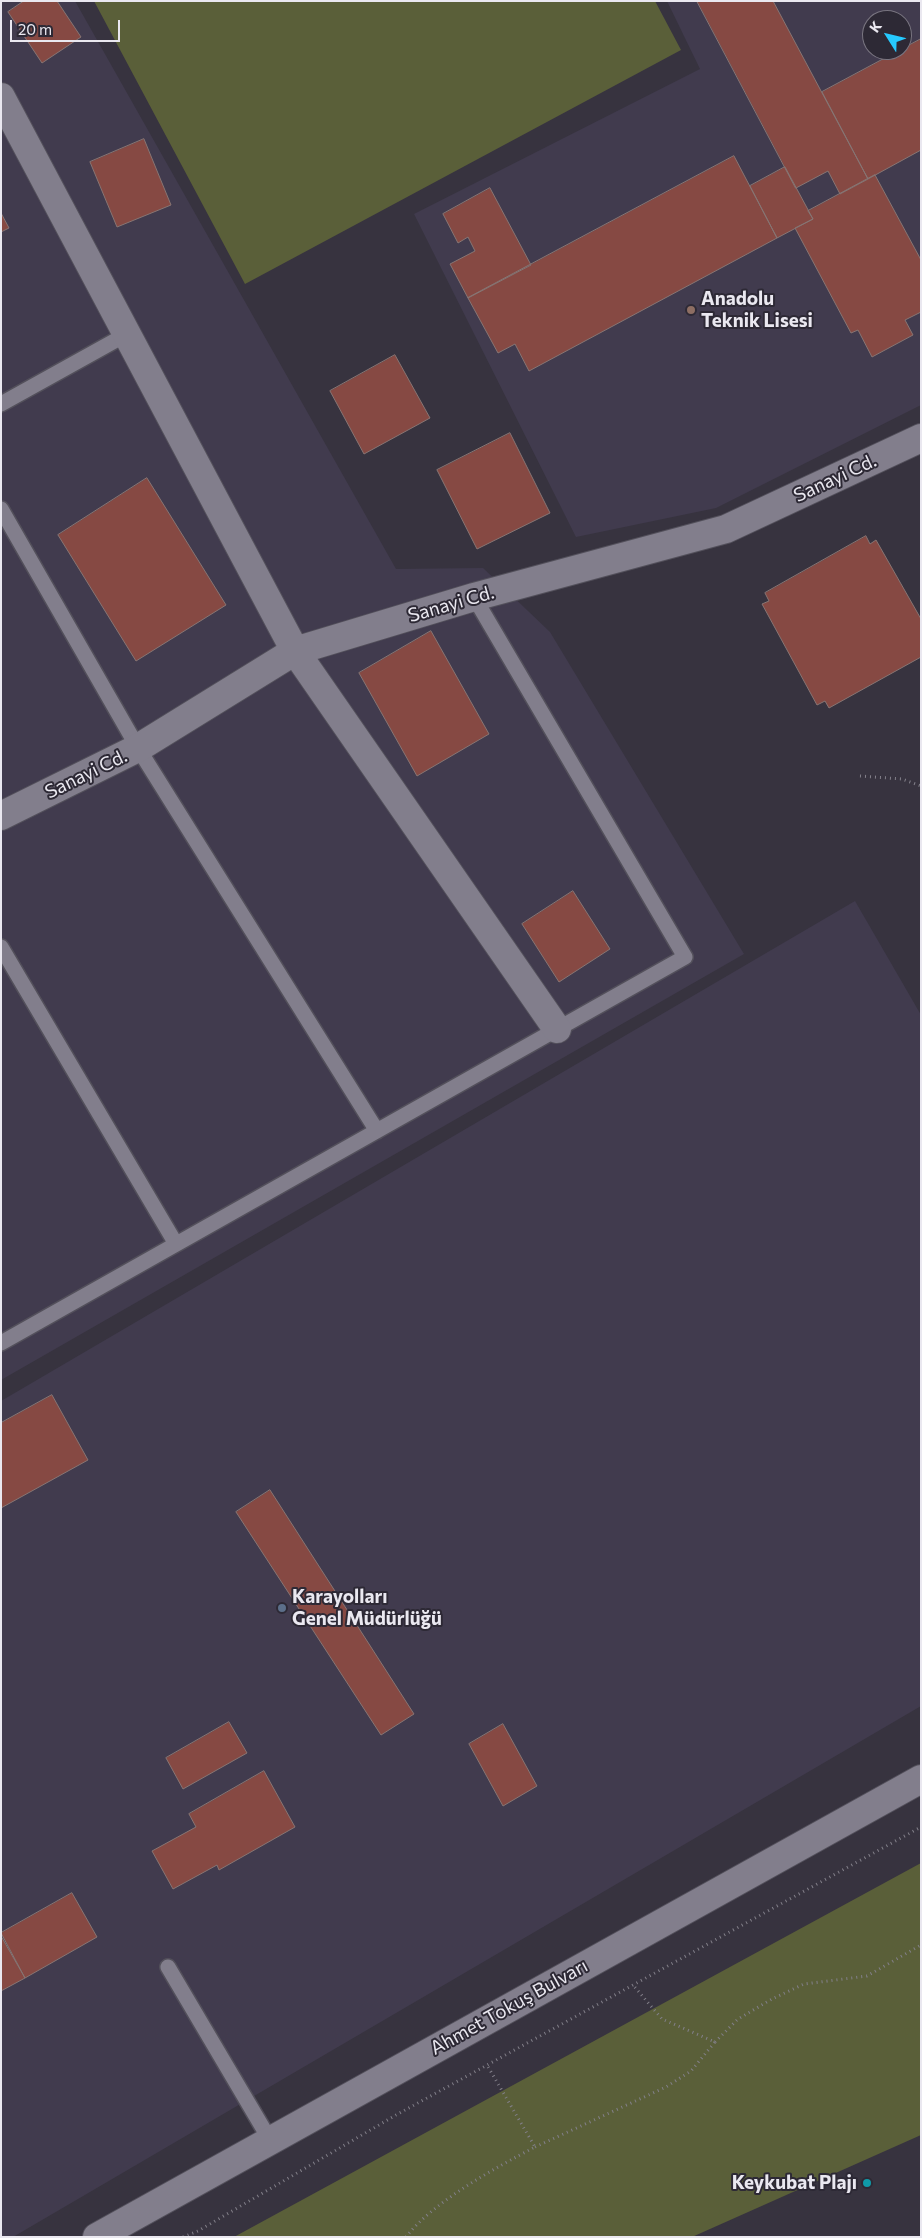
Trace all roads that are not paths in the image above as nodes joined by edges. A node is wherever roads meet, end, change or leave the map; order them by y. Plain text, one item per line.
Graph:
1 (1, 97) edge
2 (127, 334) junction
3 (1, 404) edge
4 (921, 438) edge
5 (1, 509) edge
6 (474, 597) junction
7 (295, 651) junction
8 (138, 748) junction
9 (1, 816) edge
10 (1, 948) edge
11 (557, 1029) junction
12 (377, 1131) junction
13 (176, 1244) junction
14 (1, 1343) edge
15 (921, 1779) edge
16 (168, 1967) dead end
17 (270, 2140) junction
18 (97, 2237) edge

1 - 2 street
2 - 3 lane
2 - 7 street
4 - 6 street, Sanayi Cd.
5 - 8 lane
6 - 7 street, Sanayi Cd.
6 - 11 lane
7 - 8 street, Sanayi Cd.
7 - 11 street
8 - 9 street, Sanayi Cd.
8 - 12 lane
10 - 13 lane
11 - 12 lane
12 - 13 lane
13 - 14 lane
15 - 17 street, Ahmet Tokuş Bulvarı
16 - 17 lane
17 - 18 street, Ahmet Tokuş Bulvarı

